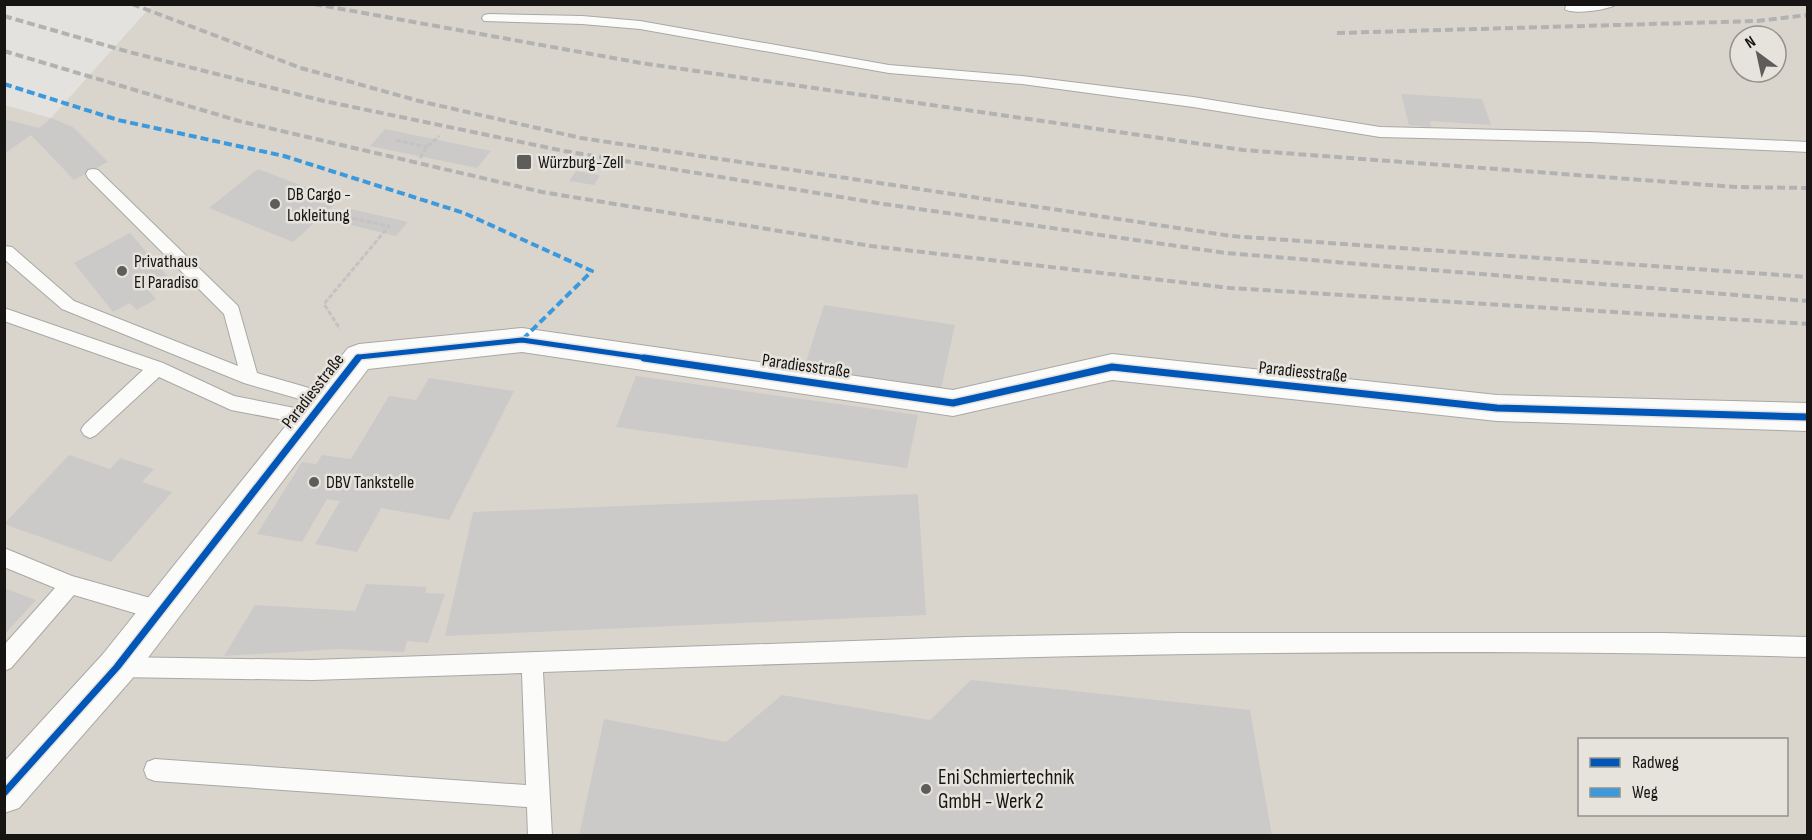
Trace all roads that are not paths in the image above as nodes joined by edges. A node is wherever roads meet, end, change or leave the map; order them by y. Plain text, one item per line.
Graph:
1 (1611, 4) edge
2 (1571, 9) dead end
3 (489, 18) dead end
4 (1808, 147) edge
5 (93, 174) dead end
6 (6, 251) edge
7 (4, 314) edge
8 (157, 368) junction
9 (250, 378) junction
10 (317, 408) junction
11 (1808, 417) edge
12 (90, 430) dead end
13 (4, 557) edge
14 (70, 585) junction
15 (161, 611) junction
16 (1808, 647) edge
17 (4, 661) edge
18 (532, 662) junction
19 (117, 667) junction
20 (155, 770) dead end
21 (4, 793) edge
22 (539, 797) junction
23 (540, 836) edge

1 - 2 lane
3 - 4 lane
5 - 9 lane
6 - 9 lane
7 - 8 lane
8 - 10 lane
8 - 12 lane
9 - 10 lane
10 - 11 street, Paradiesstraße
10 - 15 street, Paradiesstraße
13 - 14 lane
14 - 15 lane
14 - 17 lane
15 - 19 street, Paradiesstraße
16 - 18 lane
18 - 19 lane
18 - 22 lane
19 - 21 street, Paradiesstraße
20 - 22 lane
22 - 23 lane

